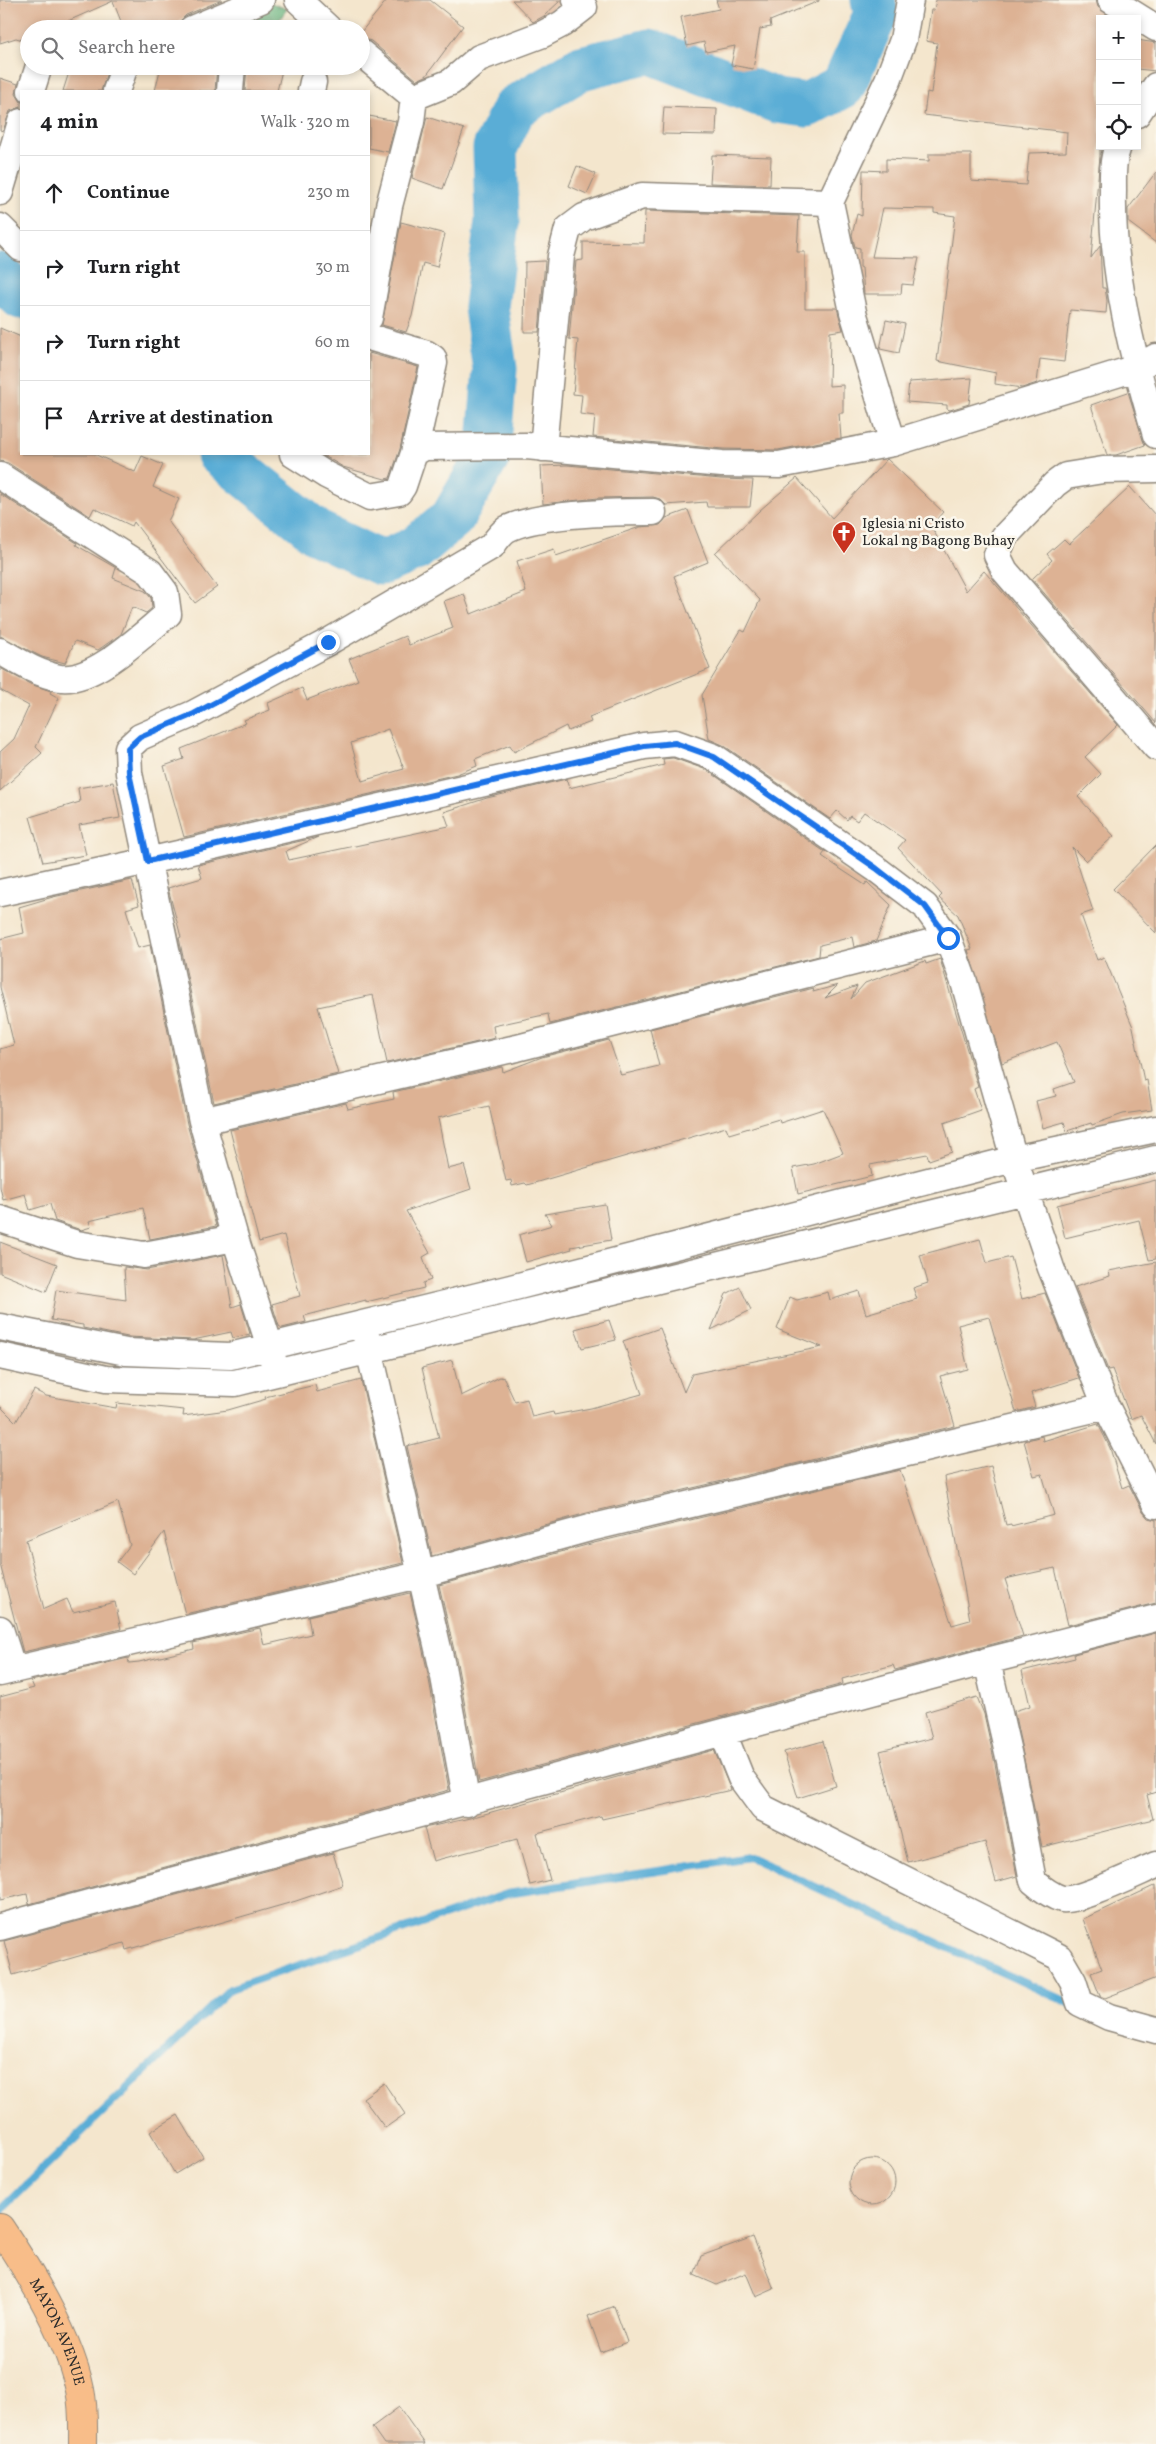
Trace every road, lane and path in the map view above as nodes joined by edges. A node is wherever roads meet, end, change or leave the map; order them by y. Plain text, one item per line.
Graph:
1 (261, 0) edge
2 (298, 0) edge
3 (576, 0) edge
4 (910, 0) edge
5 (1111, 0) edge
6 (213, 20) edge
7 (320, 20) edge
8 (1156, 28) edge
9 (370, 60) edge
10 (36, 75) edge
11 (122, 75) edge
12 (231, 75) edge
13 (1156, 86) edge
14 (31, 90) edge
15 (116, 90) edge
16 (230, 90) edge
17 (414, 97) junction
18 (1141, 108) edge
19 (20, 125) edge
20 (1116, 150) edge
21 (0, 192) edge
22 (830, 202) junction
23 (0, 227) edge
24 (20, 247) edge
25 (370, 312) edge
26 (370, 337) edge
27 (1146, 363) edge
28 (1156, 435) edge
29 (893, 443) junction
30 (535, 447) junction
31 (419, 450) junction
32 (297, 455) edge
33 (329, 464) edge
34 (1156, 469) edge
35 (0, 476) edge
36 (653, 512) dead end
37 (0, 651) edge
38 (1156, 747) edge
39 (148, 861) junction
40 (0, 892) edge
41 (948, 938) junction
42 (202, 1121) junction
43 (1156, 1129) edge
44 (1014, 1159) junction
45 (1156, 1159) edge
46 (1025, 1190) junction
47 (0, 1219) edge
48 (235, 1238) junction
49 (0, 1328) edge
50 (366, 1337) junction
51 (270, 1347) junction
52 (0, 1356) edge
53 (276, 1372) junction
54 (1106, 1406) junction
55 (1156, 1505) edge
56 (419, 1575) junction
57 (1156, 1618) edge
58 (0, 1629) edge
59 (987, 1662) junction
60 (7, 1671) edge
61 (723, 1733) junction
62 (467, 1803) junction
63 (1156, 1865) edge
64 (0, 1928) edge
65 (1156, 2030) edge
66 (0, 2228) edge
67 (83, 2444) edge

1 - 6 street
2 - 7 street
3 - 17 street
4 - 22 street
5 - 8 street
9 - 17 street
10 - 14 street
11 - 15 street
12 - 16 street
13 - 18 street
17 - 25 street
19 - 21 street
20 - 27 street
22 - 29 street
22 - 30 street
23 - 24 street
26 - 31 street
27 - 28 street
27 - 29 street
29 - 30 street
30 - 31 street
31 - 33 street
32 - 33 street
34 - 38 street
35 - 37 street
36 - 39 street
39 - 40 street
39 - 41 street
39 - 42 street
41 - 42 street
41 - 44 street
42 - 48 street
43 - 44 street
44 - 46 street
44 - 50 street
45 - 46 street
46 - 50 street
46 - 54 street
47 - 48 street
48 - 51 street
49 - 51 street
50 - 51 street
50 - 53 street
50 - 56 street
51 - 53 street
52 - 53 street
54 - 55 street
54 - 56 street
56 - 60 street
56 - 62 street
57 - 59 street
58 - 60 street
59 - 61 street
59 - 63 street
61 - 62 street
61 - 65 street
62 - 64 street
66 - 67 main road, MAYON AVENUE

